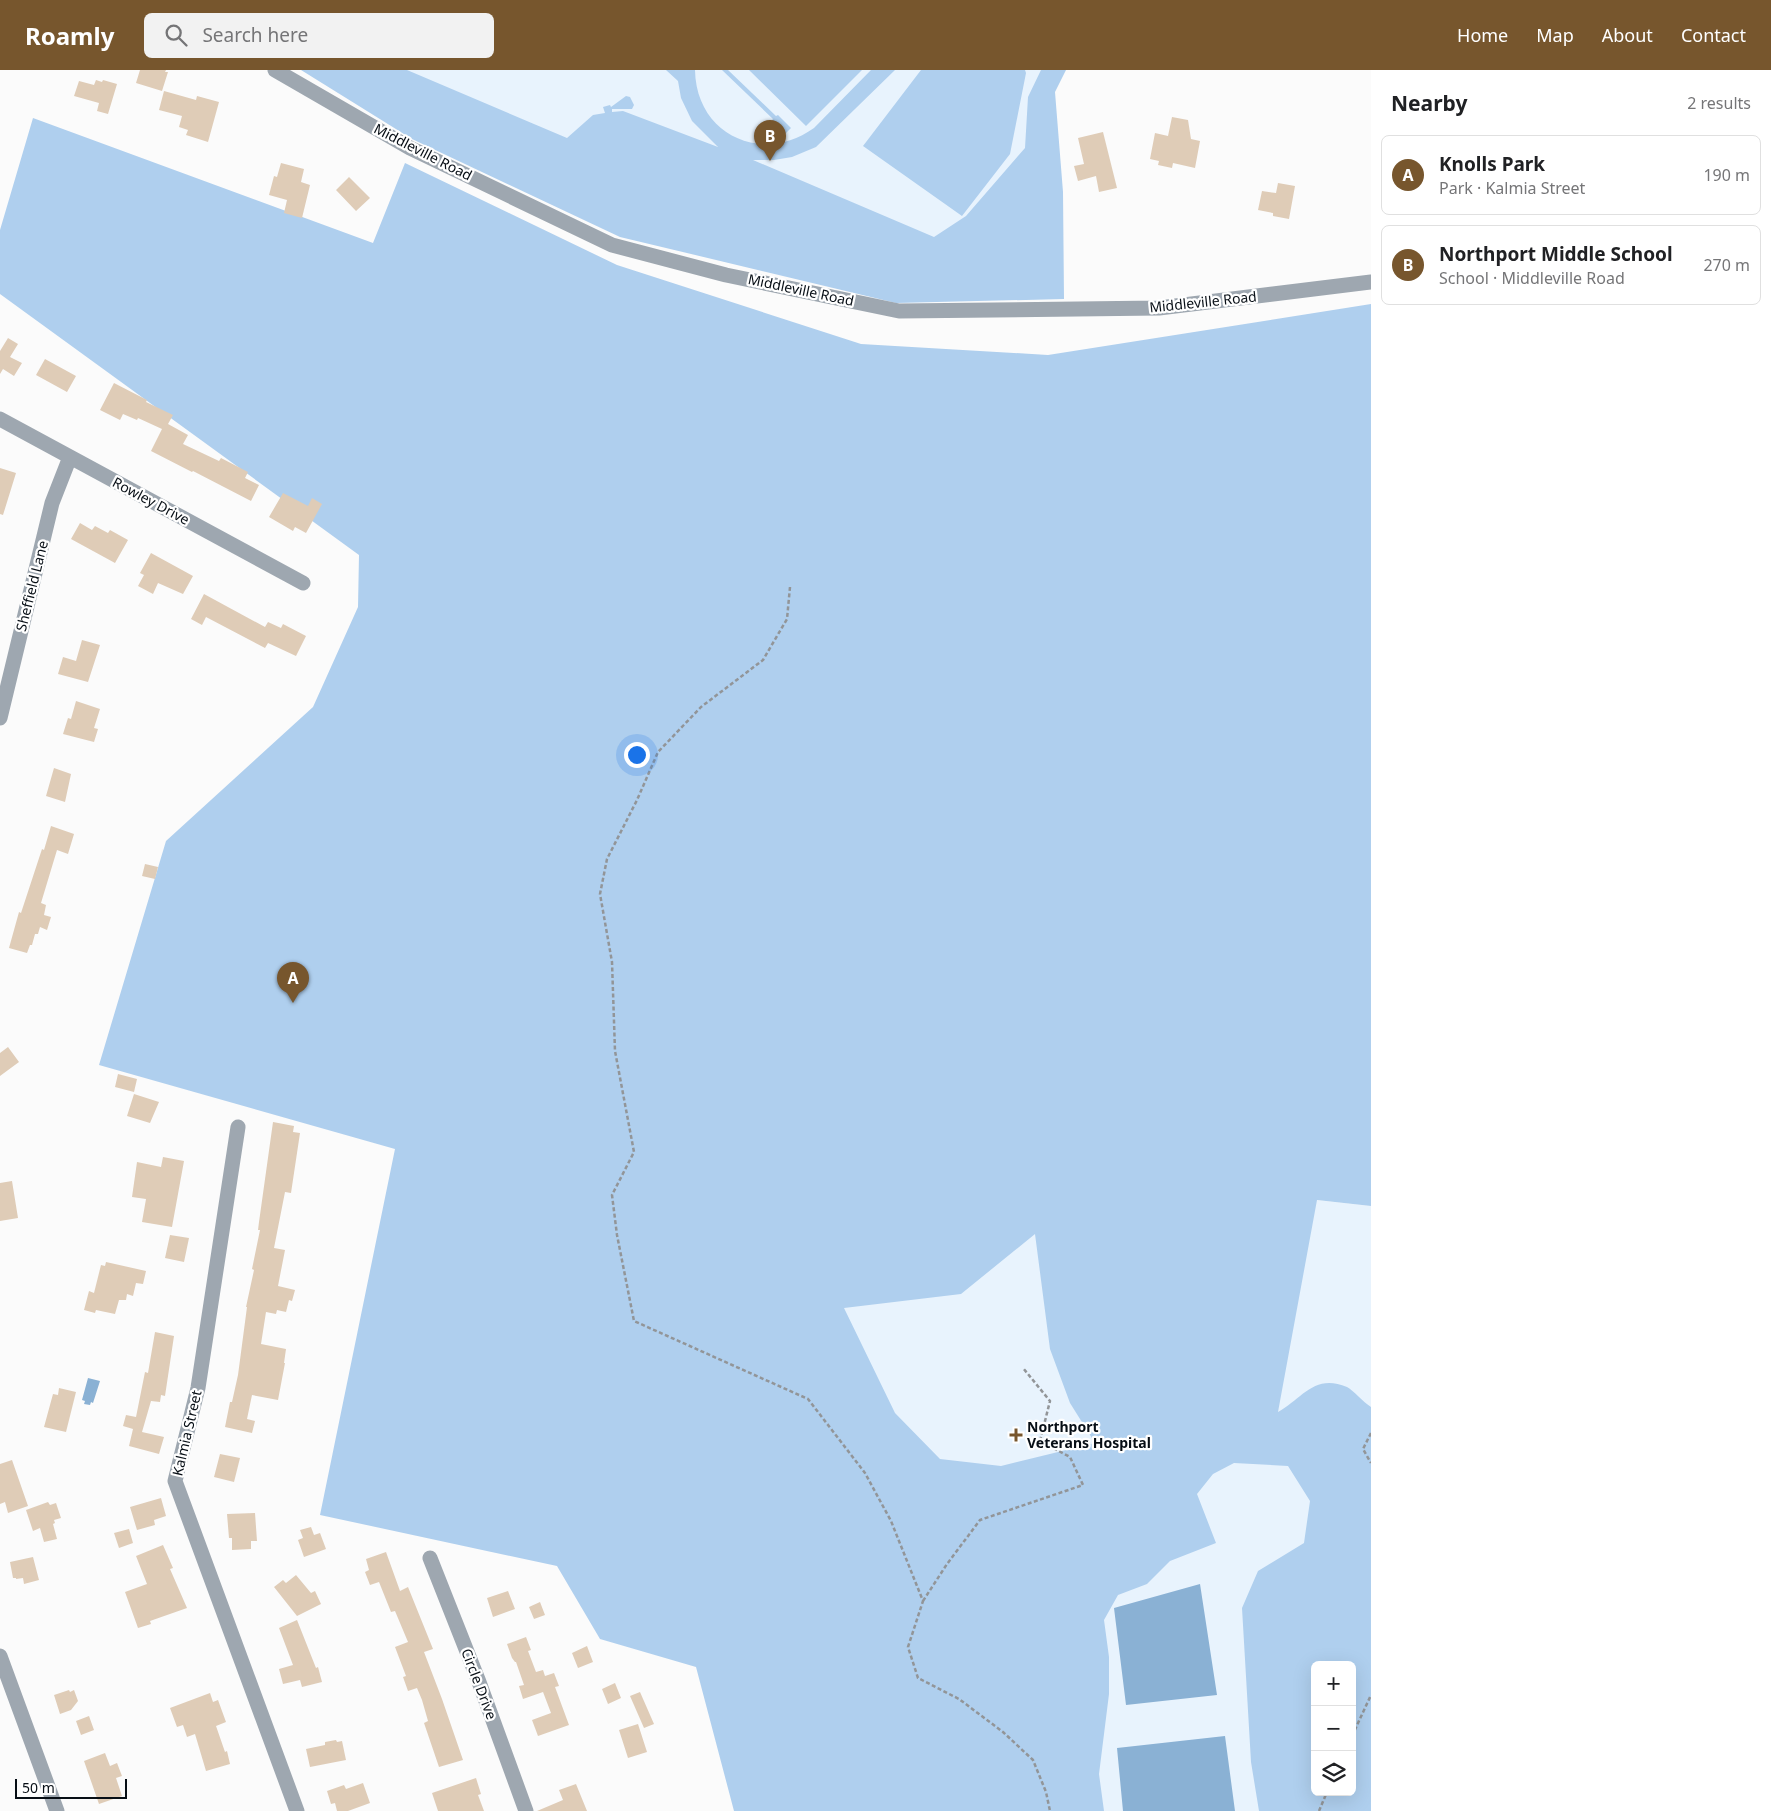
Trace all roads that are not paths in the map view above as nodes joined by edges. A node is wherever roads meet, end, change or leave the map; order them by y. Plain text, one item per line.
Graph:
1 (275, 70) edge
2 (1371, 282) edge
3 (0, 419) edge
4 (70, 457) junction
5 (303, 583) dead end
6 (0, 718) edge
7 (238, 1127) dead end
8 (430, 1558) dead end
9 (0, 1656) edge
10 (57, 1811) edge
11 (297, 1811) edge
12 (526, 1811) edge

1 - 2 street, Middleville Road
3 - 4 street, Rowley Drive
4 - 5 street, Rowley Drive
4 - 6 street, Sheffield Lane
7 - 11 street, Kalmia Street
8 - 12 street, Circle Drive
9 - 10 street

